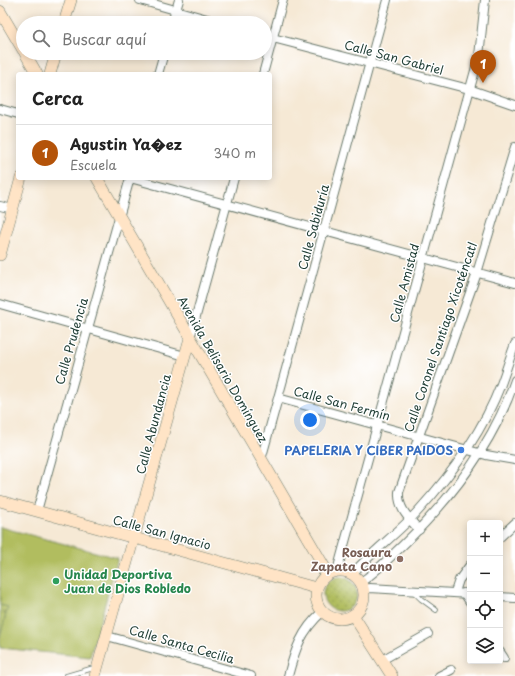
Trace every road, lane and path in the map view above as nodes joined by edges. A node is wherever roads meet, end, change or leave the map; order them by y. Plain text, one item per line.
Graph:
1 (71, 0) edge
2 (140, 0) edge
3 (179, 0) edge
4 (283, 0) edge
5 (387, 0) edge
6 (485, 0) edge
7 (176, 10) junction
8 (0, 11) edge
9 (66, 16) edge
10 (174, 16) edge
11 (197, 16) edge
12 (16, 29) edge
13 (272, 29) edge
14 (272, 38) edge
15 (30, 60) edge
16 (54, 60) edge
17 (162, 60) edge
18 (265, 60) edge
19 (370, 63) junction
20 (36, 72) edge
21 (51, 72) edge
22 (159, 72) edge
23 (263, 72) edge
24 (469, 90) junction
25 (515, 105) edge
26 (0, 109) edge
27 (16, 113) edge
28 (515, 147) edge
29 (20, 180) edge
30 (98, 180) edge
31 (129, 180) edge
32 (137, 180) edge
33 (233, 180) edge
34 (227, 205) junction
35 (0, 206) edge
36 (13, 209) junction
37 (120, 216) junction
38 (324, 231) junction
39 (0, 255) edge
40 (423, 258) junction
41 (476, 273) junction
42 (515, 283) edge
43 (0, 304) edge
44 (87, 329) junction
45 (190, 338) junction
46 (515, 344) edge
47 (185, 356) junction
48 (515, 380) edge
49 (278, 398) junction
50 (377, 425) junction
51 (418, 437) junction
52 (467, 450) junction
53 (480, 454) junction
54 (261, 460) junction
55 (515, 460) edge
56 (0, 501) edge
57 (37, 511) junction
58 (410, 519) junction
59 (515, 523) edge
60 (419, 530) junction
61 (503, 534) edge
62 (135, 538) junction
63 (467, 569) edge
64 (333, 572) junction
65 (352, 574) junction
66 (362, 586) junction
67 (316, 588) junction
68 (413, 590) junction
69 (455, 592) junction
70 (467, 594) edge
71 (503, 597) edge
72 (515, 598) edge
73 (436, 610) dead end
74 (322, 612) junction
75 (353, 615) junction
76 (428, 634) dead end
77 (107, 636) junction
78 (382, 660) junction
79 (451, 670) dead end
80 (97, 671) edge
81 (66, 676) edge
82 (251, 676) edge
83 (288, 676) edge
84 (392, 676) edge
85 (439, 676) edge

1 - 9 street
2 - 7 street
3 - 7 street
4 - 13 street
5 - 19 street, Calle Sabiduría
6 - 24 street, Calle Amistad
7 - 10 street
7 - 11 street
8 - 12 street
14 - 19 street, Calle San Gabriel
15 - 20 street
16 - 21 street
17 - 22 street
18 - 23 street
19 - 24 street, Calle San Gabriel
19 - 38 street, Calle Sabiduría
24 - 25 street, Calle San Gabriel
24 - 40 street, Calle Amistad
26 - 27 street
28 - 41 street, Calle Coronel Santiago Xicoténcatl
29 - 36 street
30 - 37 street, Avenida Belisario Domínguez
31 - 37 street, Calle Prudencia
32 - 34 street
33 - 34 street, Calle Abundancia
34 - 38 street
34 - 45 street, Calle Abundancia
35 - 36 street
36 - 39 street
37 - 44 street, Calle Prudencia
37 - 45 street, Avenida Belisario Domínguez
38 - 40 street
38 - 49 street, Calle Sabiduría
40 - 41 street
40 - 50 street, Calle Amistad
41 - 42 street
41 - 51 street, Calle Coronel Santiago Xicoténcatl
43 - 44 street
44 - 47 street
44 - 57 street, Calle Prudencia
45 - 47 street, Calle Abundancia
45 - 54 street, Avenida Belisario Domínguez
46 - 52 street
47 - 62 street, Calle Abundancia
48 - 53 street
49 - 50 street, Calle San Fermín
49 - 54 street, Calle Sabiduría
50 - 51 street, Calle San Fermín
50 - 64 street, Calle Amistad
51 - 52 street, Calle San Fermín
51 - 58 street, Calle Coronel Santiago Xicoténcatl
52 - 53 street, Calle San Fermín
52 - 58 street
53 - 55 street, Calle San Fermín
53 - 60 street
54 - 64 street, Avenida Belisario Domínguez
56 - 57 street, Calle San Ignacio
57 - 62 street, Calle San Ignacio
58 - 60 street, Calle Coronel Santiago Xicoténcatl
58 - 65 street
59 - 61 street
60 - 66 street
62 - 67 street, Calle San Ignacio
62 - 77 street, Calle Abundancia
63 - 69 street
64 - 65 street
64 - 67 street
65 - 66 street
66 - 68 street
66 - 75 street
67 - 74 street
68 - 69 street
68 - 73 lane
69 - 70 street
71 - 72 street
74 - 75 street
74 - 83 street
75 - 78 street
76 - 78 street
77 - 80 street, Calle Abundancia
77 - 82 street, Calle Santa Cecilia
78 - 84 street
79 - 85 street
80 - 81 lane

